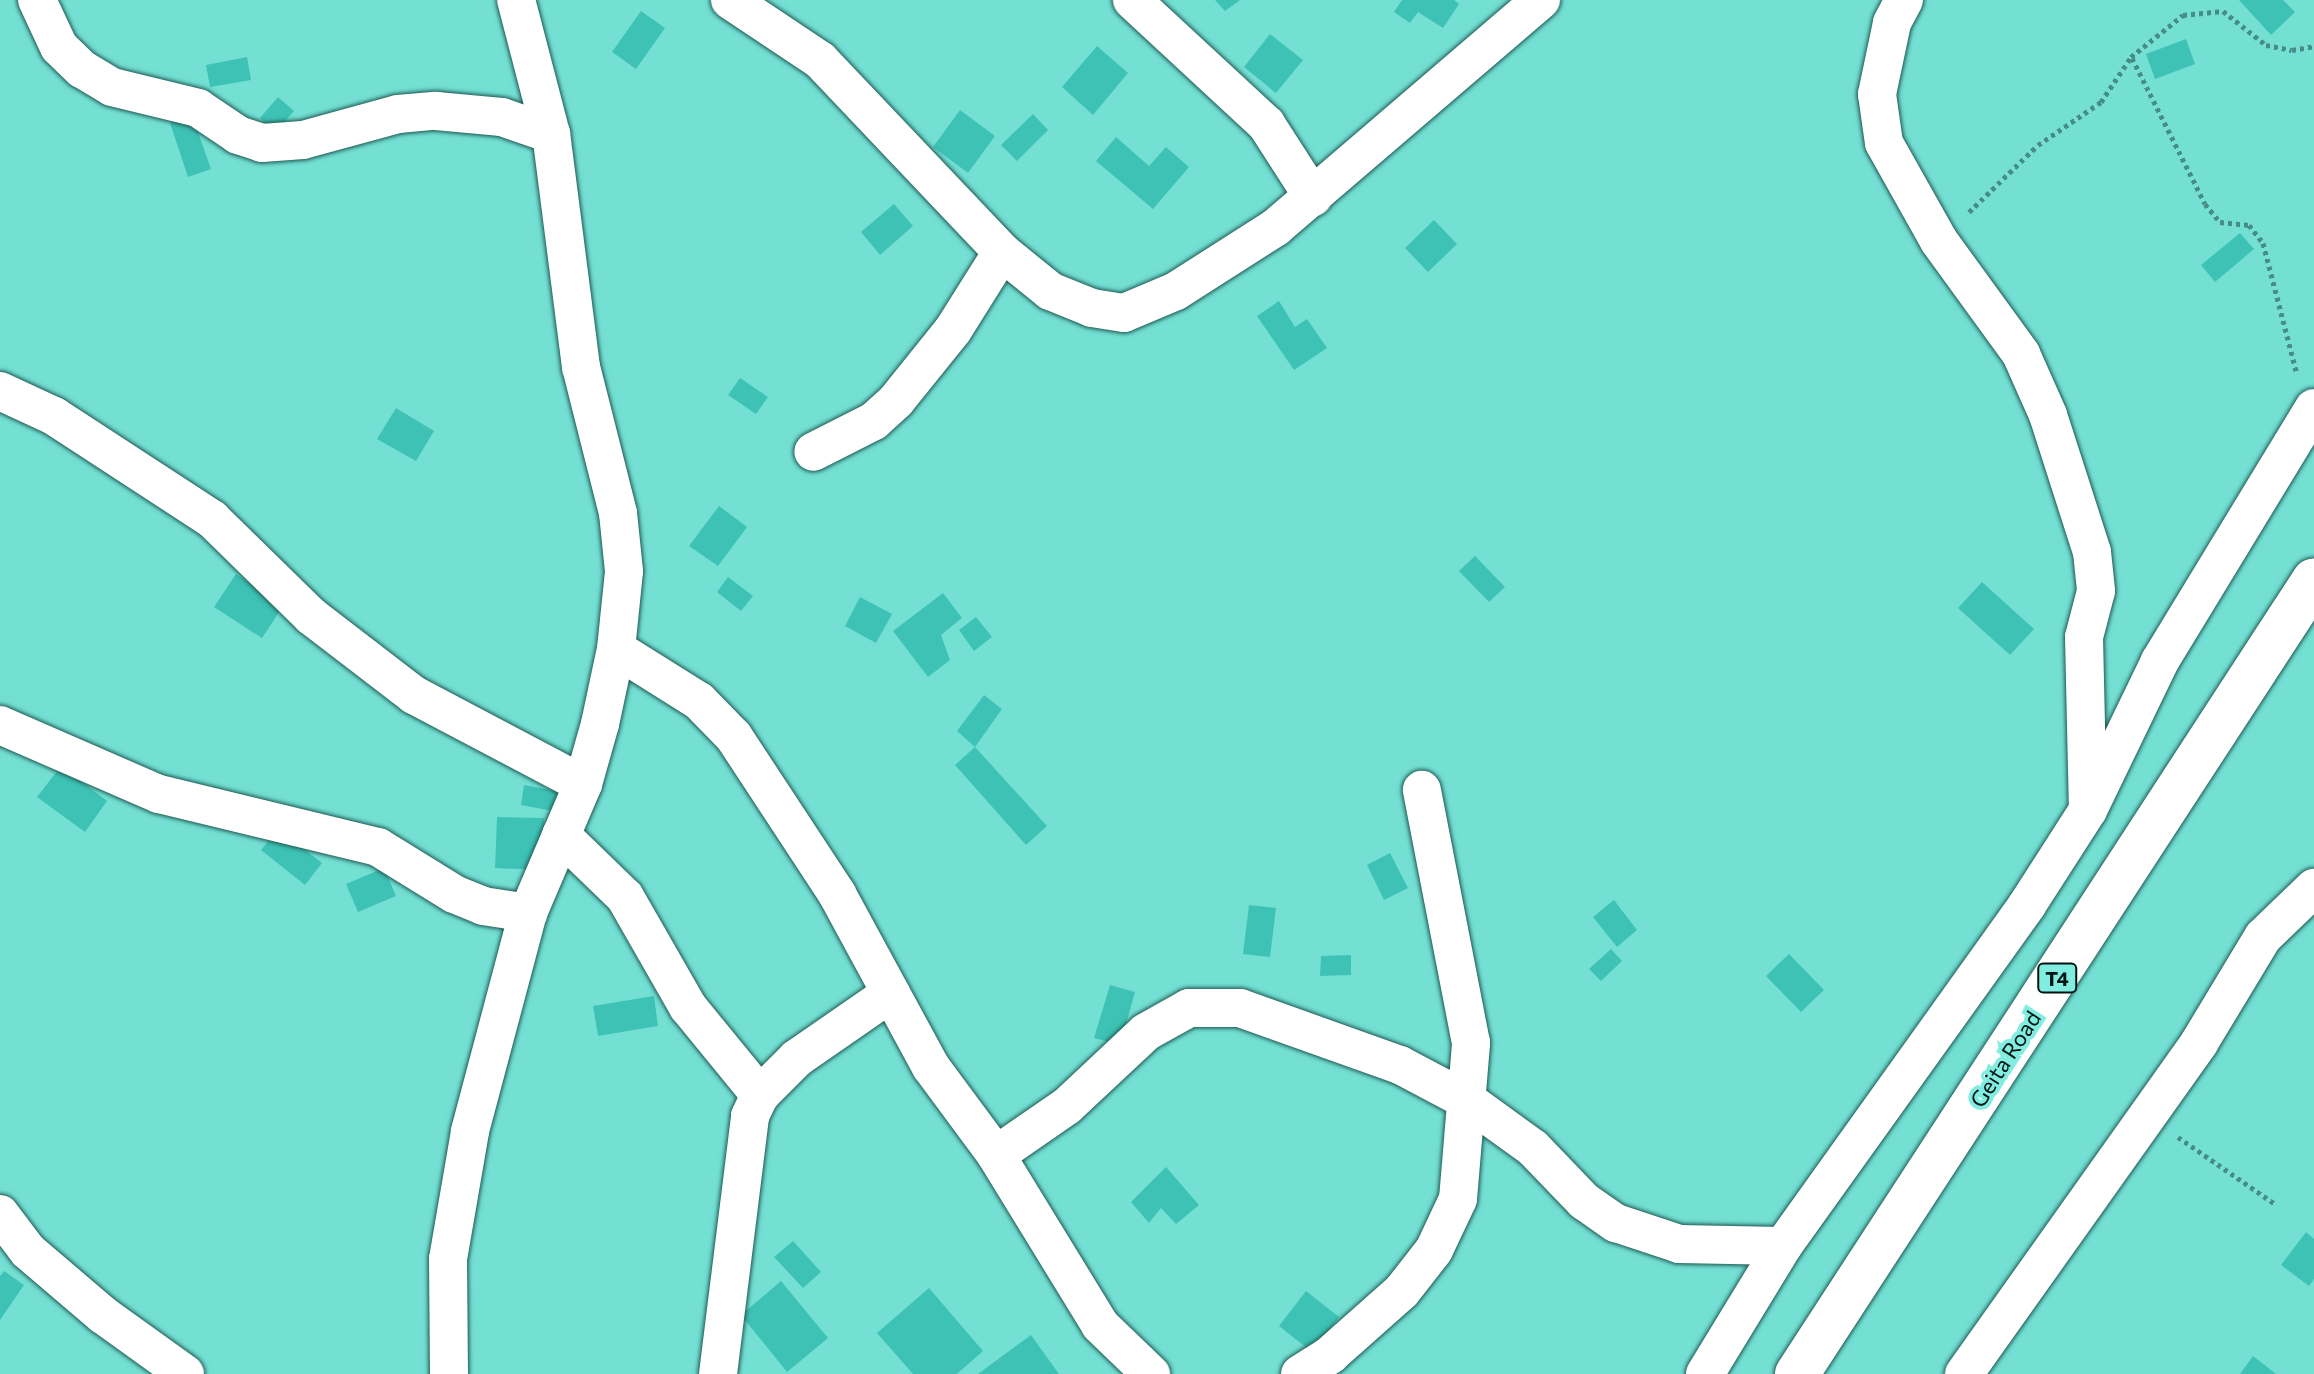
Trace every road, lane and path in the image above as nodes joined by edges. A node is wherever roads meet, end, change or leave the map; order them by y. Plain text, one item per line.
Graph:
1 (37, 0) edge
2 (516, 0) edge
3 (730, 0) edge
4 (1132, 0) edge
5 (1541, 0) edge
6 (1904, 0) edge
7 (2314, 46) edge
8 (2131, 57) junction
9 (551, 134) junction
10 (1313, 197) junction
11 (1939, 241) junction
12 (1002, 252) junction
13 (0, 391) edge
14 (2312, 412) edge
15 (813, 452) dead end
16 (2314, 580) edge
17 (616, 649) junction
18 (0, 725) edge
19 (583, 784) junction
20 (1422, 790) dead end
21 (2088, 810) junction
22 (561, 835) junction
23 (2314, 888) edge
24 (528, 913) junction
25 (891, 993) junction
26 (760, 1095) junction
27 (1468, 1101) junction
28 (2147, 1116) junction
29 (996, 1155) junction
30 (2275, 1204) dead end
31 (0, 1214) edge
32 (1783, 1246) junction
33 (1100, 1325) junction
34 (185, 1374) edge
35 (449, 1374) edge
36 (718, 1374) edge
37 (1103, 1374) edge
38 (1151, 1374) edge
39 (1300, 1374) edge
40 (1705, 1374) edge
41 (1797, 1374) edge
42 (1964, 1374) edge

1 - 9 street
2 - 9 street
3 - 12 street
4 - 10 street
5 - 10 street
6 - 11 street
7 - 8 path
8 - 11 path
8 - 14 path
9 - 17 street
10 - 12 street
11 - 21 street
12 - 15 street
13 - 19 street
14 - 21 street
16 - 41 highway, Geita Road / T4
17 - 19 street
17 - 25 street
18 - 24 street
19 - 22 street
20 - 27 street
21 - 32 street
22 - 24 street
22 - 26 street
23 - 28 street
24 - 35 street
25 - 26 street
25 - 29 street
26 - 36 street
27 - 29 street
27 - 32 street
27 - 39 street
28 - 30 path
28 - 42 street
29 - 33 street
31 - 34 street
32 - 40 street
33 - 37 street
33 - 38 street

